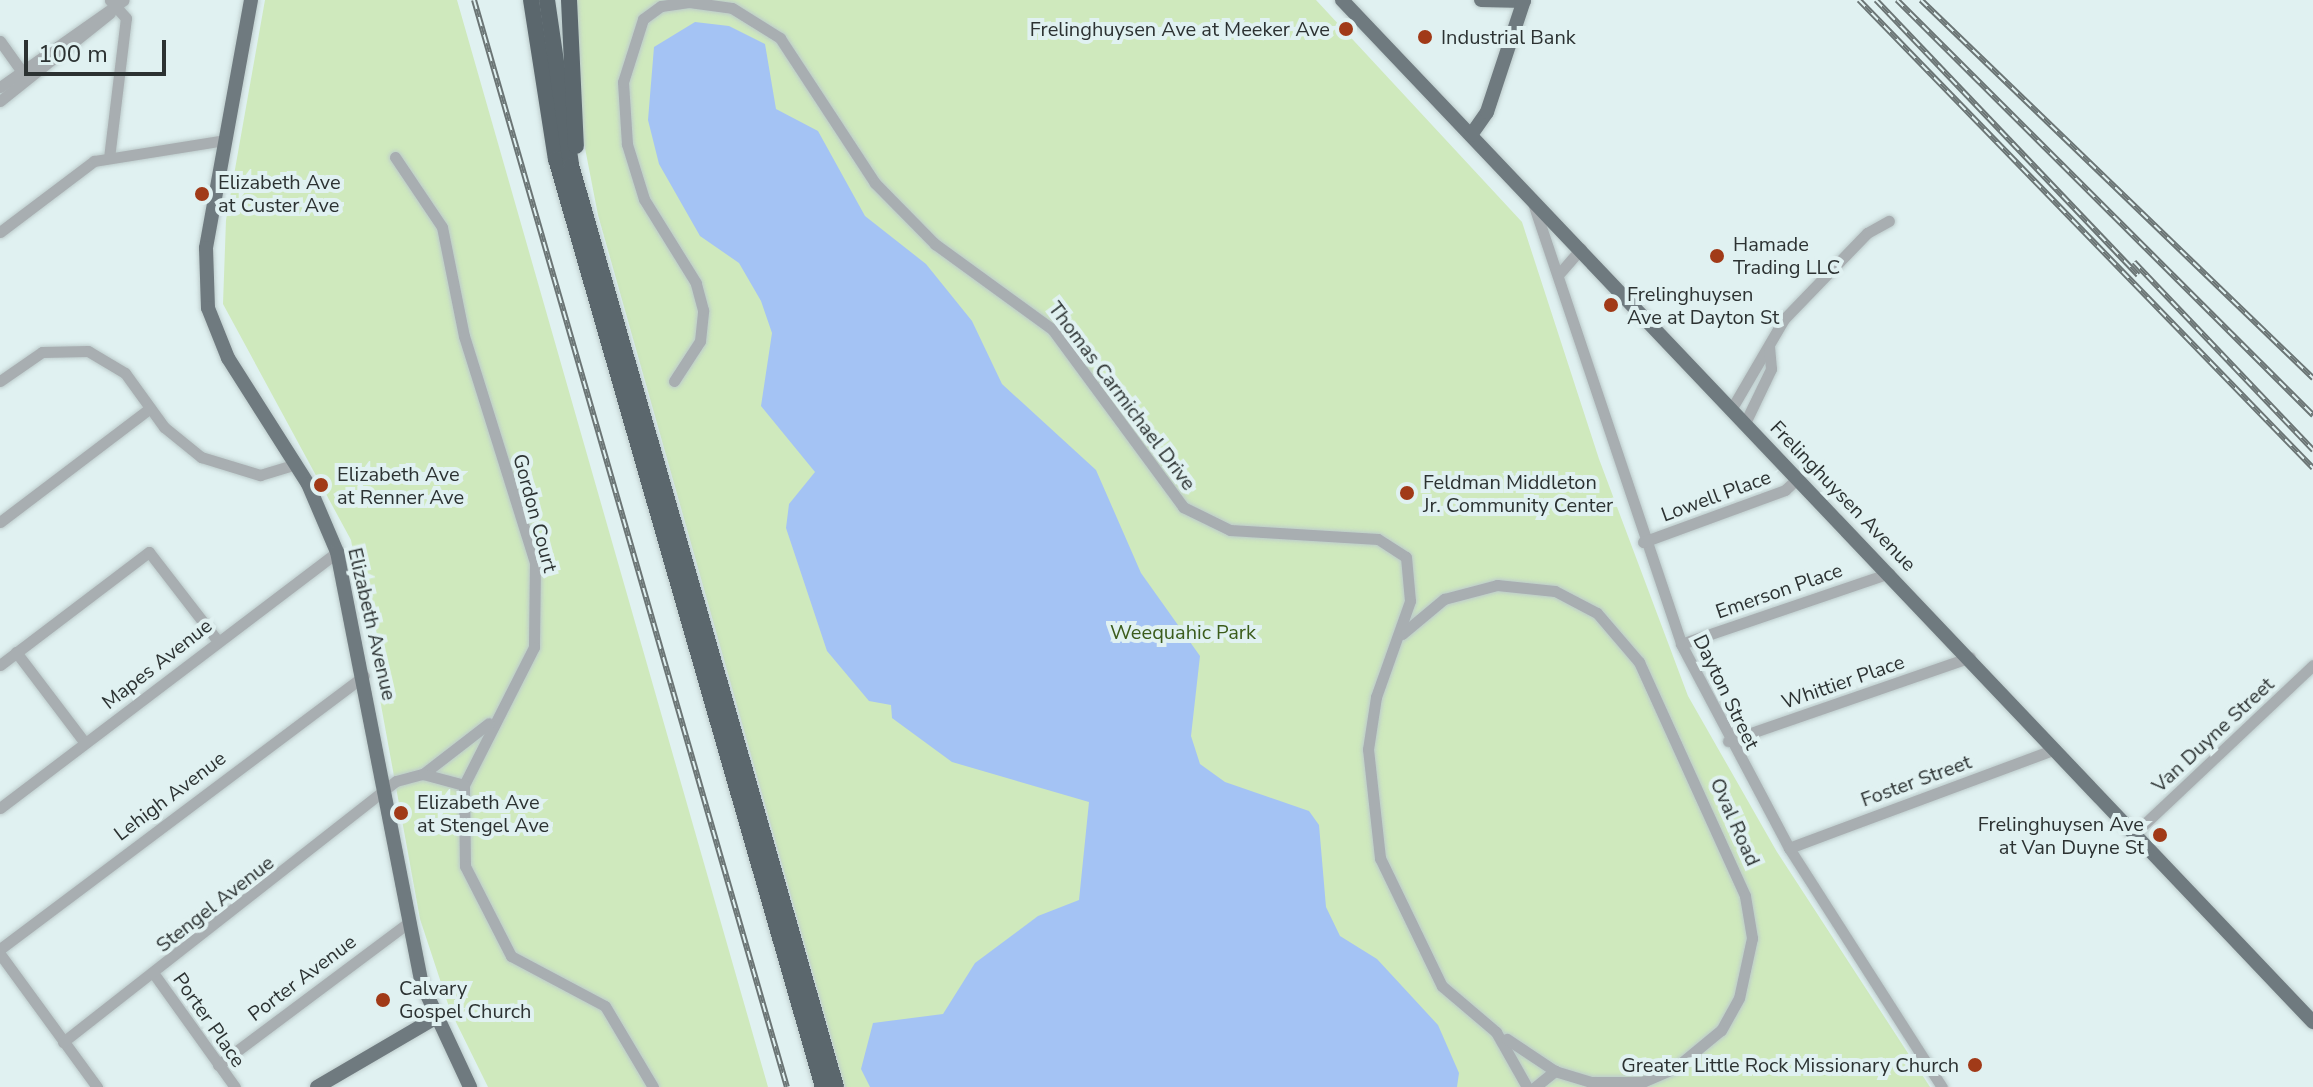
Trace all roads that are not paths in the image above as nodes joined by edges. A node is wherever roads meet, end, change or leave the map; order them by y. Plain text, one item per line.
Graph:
1 (251, 0) edge
2 (524, 0) edge
3 (531, 0) edge
4 (547, 0) edge
5 (569, 0) edge
6 (1342, 0) edge
7 (1481, 0) edge
8 (1524, 1) edge
9 (117, 2) edge
10 (725, 3) edge
11 (0, 41) edge
12 (537, 72) junction
13 (24, 75) junction
14 (0, 87) edge
15 (0, 101) edge
16 (1471, 135) junction
17 (225, 140) junction
18 (395, 157) dead end
19 (105, 160) junction
20 (1531, 198) junction
21 (1889, 221) dead end
22 (0, 232) edge
23 (0, 242) edge
24 (593, 242) junction
25 (1581, 249) junction
26 (1558, 275) junction
27 (1769, 346) junction
28 (0, 381) edge
29 (674, 381) dead end
30 (150, 408) junction
31 (1732, 408) junction
32 (1745, 423) junction
33 (296, 464) junction
34 (1798, 478) junction
35 (0, 522) edge
36 (1643, 542) junction
37 (337, 552) junction
38 (1889, 573) junction
39 (1400, 636) junction
40 (217, 640) junction
41 (1681, 644) junction
42 (16, 652) junction
43 (1970, 657) junction
44 (0, 665) edge
45 (2313, 665) edge
46 (364, 676) junction
47 (496, 717) junction
48 (1728, 741) junction
49 (85, 743) junction
50 (2055, 749) junction
51 (423, 774) junction
52 (464, 785) junction
53 (386, 791) junction
54 (0, 808) edge
55 (2137, 831) junction
56 (1789, 848) junction
57 (409, 922) junction
58 (0, 951) edge
59 (154, 974) junction
60 (435, 1018) junction
61 (2313, 1022) edge
62 (1496, 1032) junction
63 (63, 1042) junction
64 (218, 1065) junction
65 (1555, 1071) junction
66 (97, 1087) edge
67 (235, 1087) edge
68 (317, 1087) edge
69 (470, 1087) edge
70 (653, 1087) edge
71 (823, 1087) edge
72 (836, 1087) edge
73 (1527, 1087) edge
74 (1535, 1087) edge
75 (1942, 1087) edge

1 - 17 main road, Elizabeth Avenue
2 - 12 highway
3 - 12 highway
4 - 24 highway
5 - 24 highway
6 - 16 main road, Frelinghuysen Avenue
7 - 8 main road
8 - 16 main road
9 - 13 street
9 - 19 street
10 - 29 street, Thomas Carmichael Drive
10 - 39 street, Thomas Carmichael Drive
11 - 13 street
12 - 71 highway
13 - 14 street
13 - 15 street
16 - 20 main road, Frelinghuysen Avenue
17 - 19 street
17 - 33 main road, Elizabeth Avenue
18 - 47 street, Gordon Court
19 - 22 street
19 - 23 street
20 - 25 main road, Frelinghuysen Avenue
20 - 26 street, Dayton Street
21 - 27 street
24 - 72 highway
25 - 26 street
25 - 31 main road, Frelinghuysen Avenue
26 - 36 street, Dayton Street
27 - 31 street
27 - 32 street
28 - 30 street
30 - 33 street
30 - 35 street
31 - 32 main road, Frelinghuysen Avenue
32 - 34 main road, Frelinghuysen Avenue
33 - 37 main road, Elizabeth Avenue
34 - 36 street, Lowell Place
34 - 38 main road, Frelinghuysen Avenue
36 - 41 street, Dayton Street
37 - 40 street, Mapes Avenue
37 - 46 main road, Elizabeth Avenue
38 - 41 street, Emerson Place
38 - 43 main road, Frelinghuysen Avenue
39 - 62 street, Thomas Carmichael Drive
39 - 65 street, Oval Road
40 - 42 street
40 - 49 street, Mapes Avenue
41 - 48 street, Dayton Street
42 - 44 street
42 - 49 street
43 - 48 street, Whittier Place
43 - 50 main road, Frelinghuysen Avenue
45 - 55 street, Van Duyne Street
46 - 53 main road, Elizabeth Avenue
46 - 58 street, Lehigh Avenue
47 - 51 street, Stengel Avenue
47 - 52 street, Gordon Court
48 - 56 street, Dayton Street
49 - 54 street, Mapes Avenue
50 - 55 main road, Frelinghuysen Avenue
50 - 56 street, Foster Street
51 - 52 street
51 - 53 street, Stengel Avenue
52 - 70 street, Gordon Court
53 - 57 main road, Elizabeth Avenue
53 - 59 street, Stengel Avenue
55 - 61 main road, Frelinghuysen Avenue
56 - 75 street, Dayton Street
57 - 60 main road, Elizabeth Avenue
57 - 64 street, Porter Avenue
58 - 63 street
59 - 63 street, Stengel Avenue
59 - 64 street, Porter Place
60 - 68 main road
60 - 69 main road, Elizabeth Avenue
62 - 65 street, Oval Road
62 - 73 street, Thomas Carmichael Drive
63 - 66 street
64 - 67 street, Porter Place
65 - 74 street

